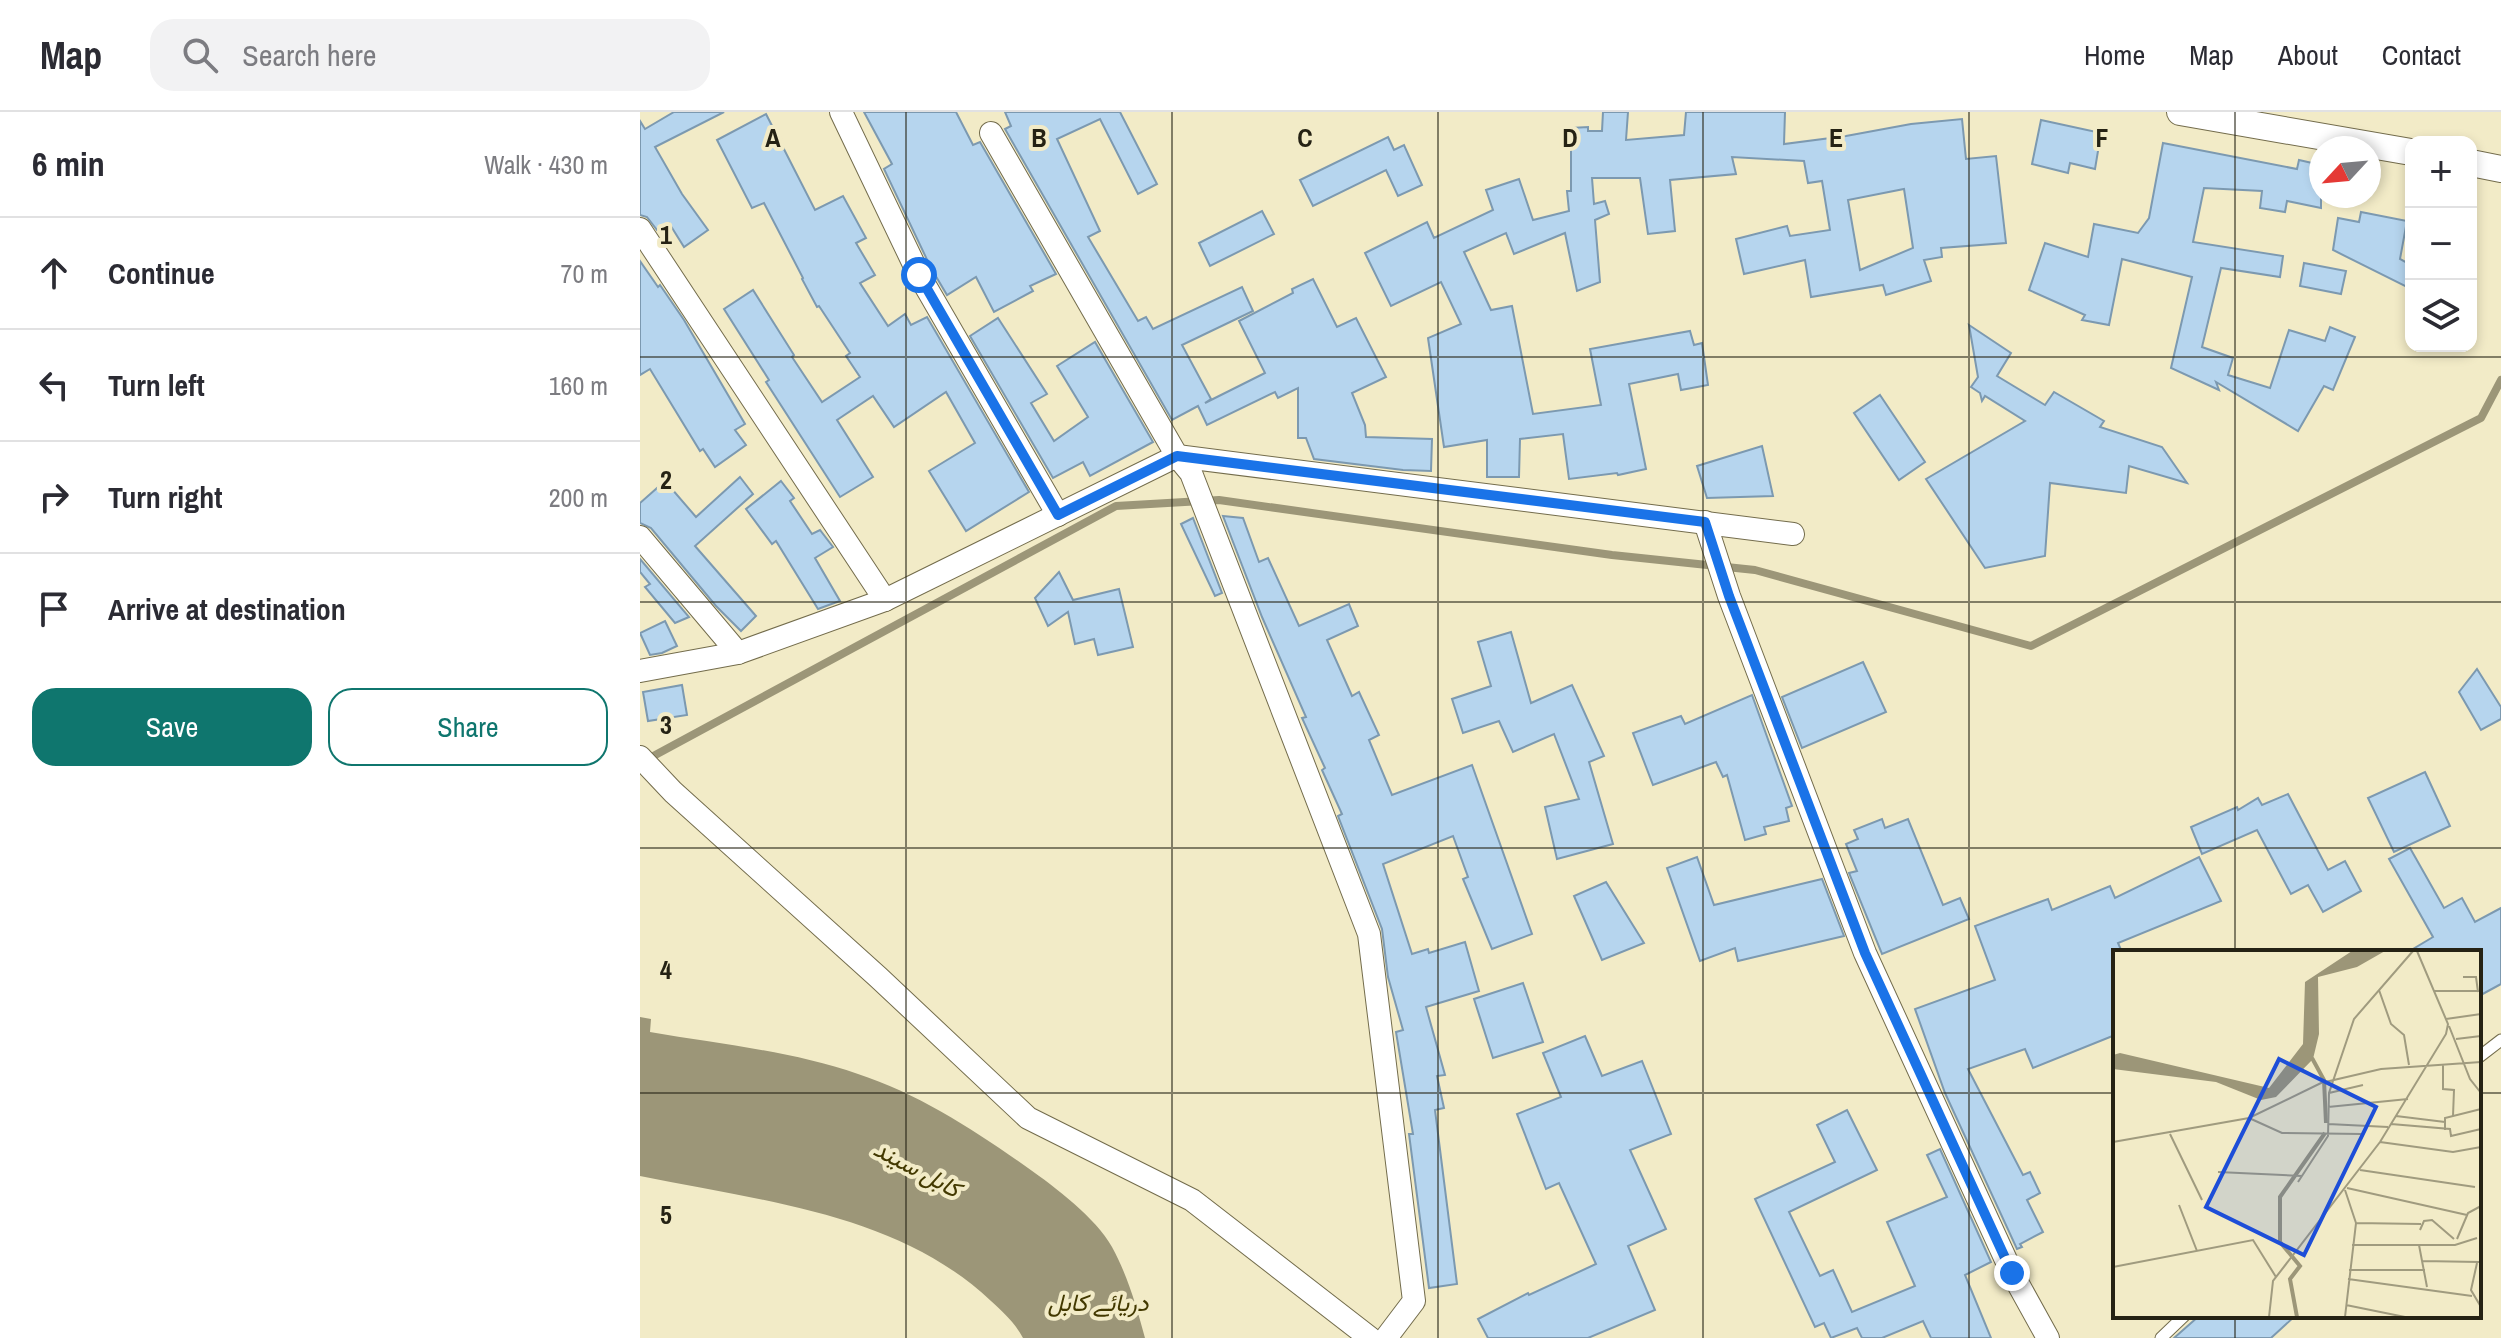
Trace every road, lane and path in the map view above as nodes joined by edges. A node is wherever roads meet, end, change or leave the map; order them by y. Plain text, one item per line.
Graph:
1 (841, 112) edge
2 (2180, 112) edge
3 (991, 133) dead end
4 (2405, 151) edge
5 (640, 229) edge
6 (1184, 464) junction
7 (1058, 515) junction
8 (1705, 522) junction
9 (1793, 534) dead end
10 (640, 537) edge
11 (885, 600) junction
12 (738, 653) junction
13 (640, 671) edge
14 (640, 757) edge
15 (2501, 1040) edge
16 (2481, 1055) edge
17 (2182, 1318) edge
18 (1370, 1338) edge
19 (1386, 1338) edge
20 (2048, 1338) edge
21 (2161, 1338) edge

1 - 7 street
2 - 4 street
3 - 6 street
5 - 11 street
6 - 7 street
6 - 8 street
6 - 19 street
7 - 11 street
8 - 9 street
8 - 20 street
10 - 12 street
11 - 12 street
12 - 13 street
14 - 18 street
15 - 16 lane
17 - 21 lane

